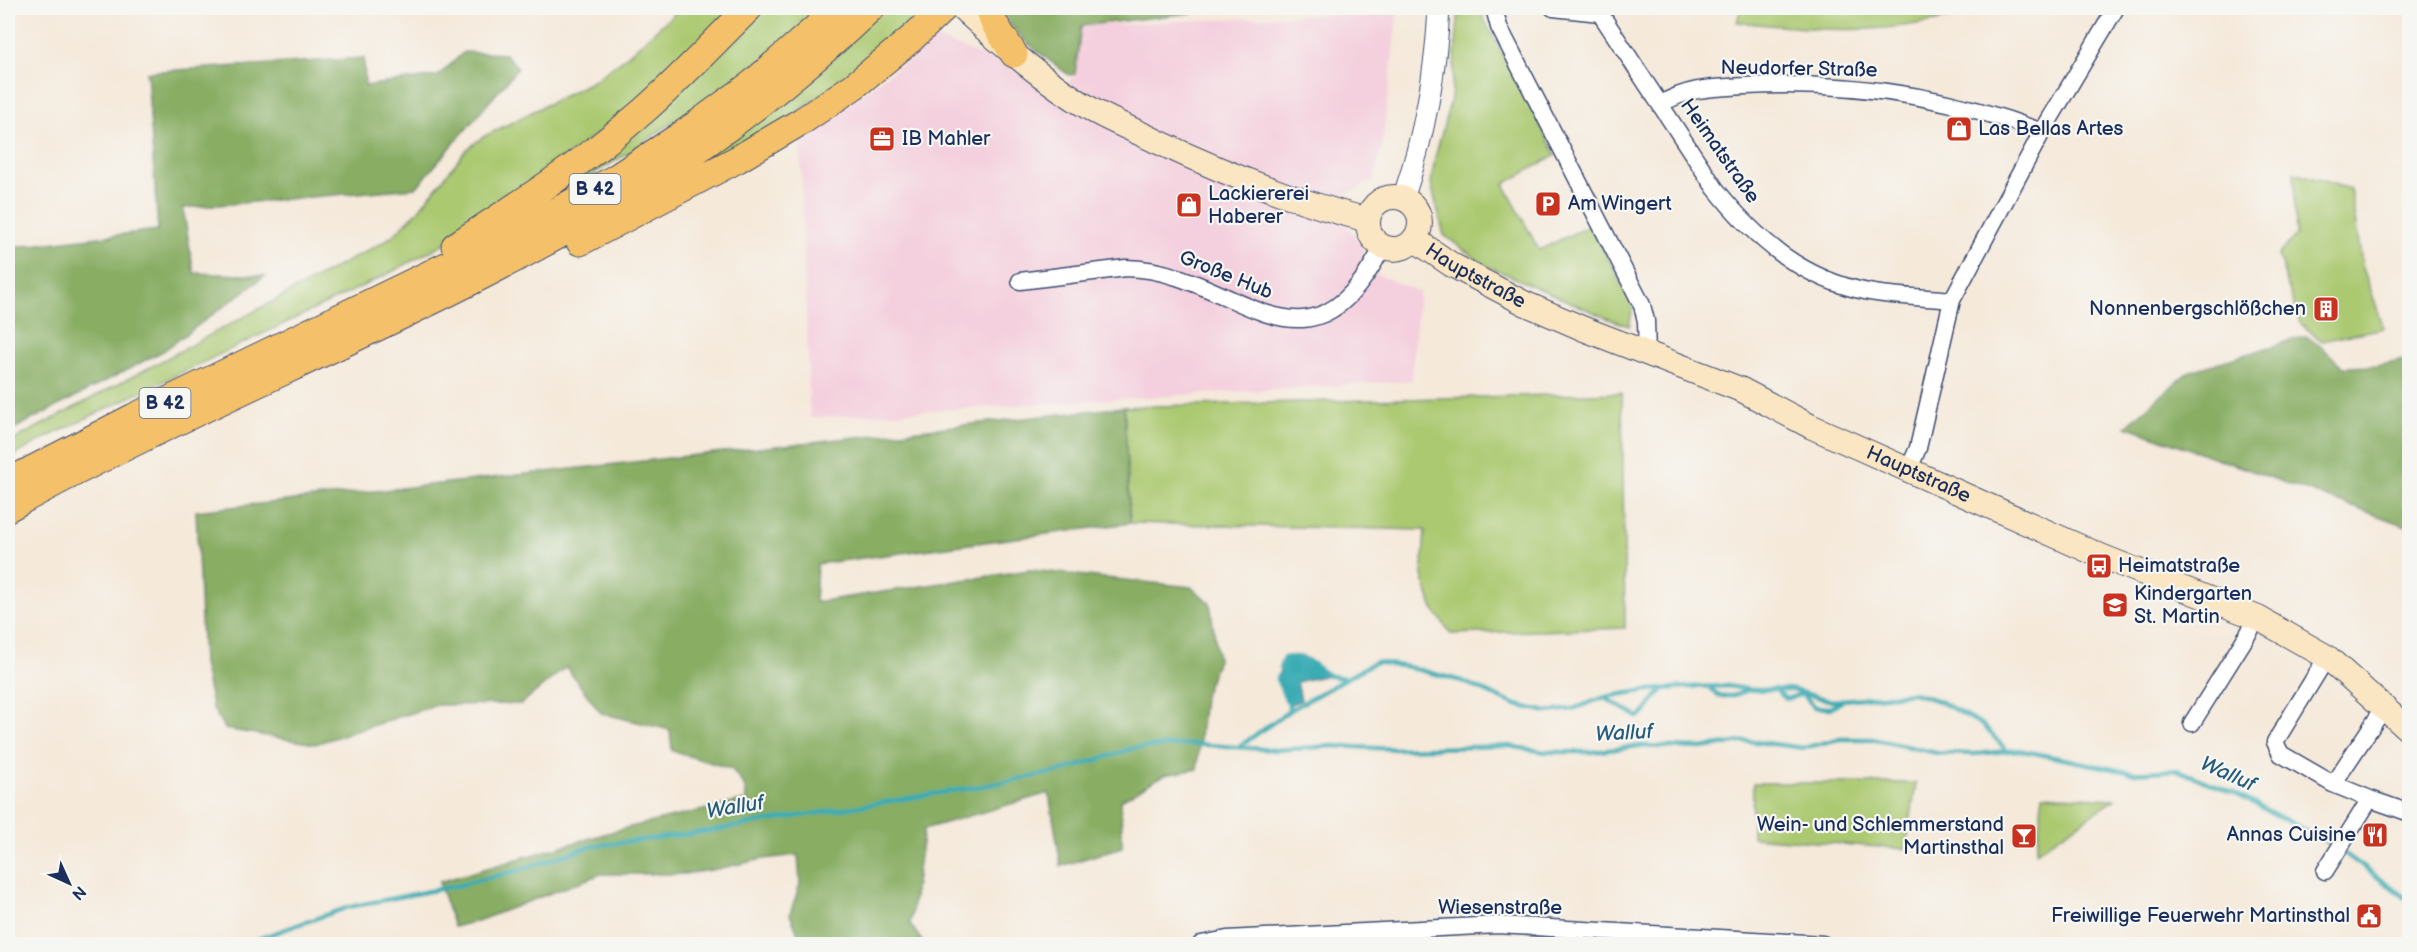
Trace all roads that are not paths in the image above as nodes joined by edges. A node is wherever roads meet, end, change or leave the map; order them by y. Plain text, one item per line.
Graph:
1 (749, 8) edge
2 (839, 8) edge
3 (871, 8) edge
4 (944, 8) edge
5 (962, 8) edge
6 (989, 8) edge
7 (1438, 8) edge
8 (1494, 8) edge
9 (1553, 8) edge
10 (2116, 8) edge
11 (1014, 54) junction
12 (1661, 104) junction
13 (2042, 132) junction
14 (1403, 199) junction
15 (1368, 220) junction
16 (1414, 239) junction
17 (1383, 246) junction
18 (1020, 281) dead end
19 (1952, 300) junction
20 (418, 307) junction
21 (324, 327) junction
22 (1647, 355) junction
23 (1908, 471) junction
24 (8, 482) edge
25 (8, 508) edge
26 (2258, 618) junction
27 (2327, 657) junction
28 (2384, 708) junction
29 (2193, 723) dead end
30 (2409, 731) edge
31 (2333, 784) junction
32 (2370, 799) junction
33 (2409, 813) edge
34 (2333, 858) dead end
35 (1798, 944) edge
36 (1201, 945) edge
37 (1823, 945) edge

1 - 21 highway
2 - 21 highway, B 42
3 - 20 highway, B 42
4 - 20 highway
5 - 11 main road
6 - 11 highway
7 - 14 street
8 - 22 street
9 - 12 street, Heimatstraße
10 - 13 street
11 - 15 main road
12 - 13 street, Neudorfer Straße
12 - 19 street, Heimatstraße
13 - 19 street
14 - 15 main road
14 - 16 main road
15 - 17 main road
16 - 17 main road
16 - 22 main road, Hauptstraße
17 - 18 street, Große Hub
19 - 23 street
20 - 25 highway, B 42
21 - 24 highway, B 42
22 - 23 main road, Hauptstraße
23 - 26 main road, Hauptstraße
26 - 27 main road, Hauptstraße
26 - 29 street
27 - 28 main road, Hauptstraße
27 - 31 street
28 - 30 main road, Hauptstraße
28 - 31 street
31 - 32 street
32 - 33 street
32 - 34 street
35 - 36 street, Wiesenstraße
35 - 37 street, Wiesenstraße

